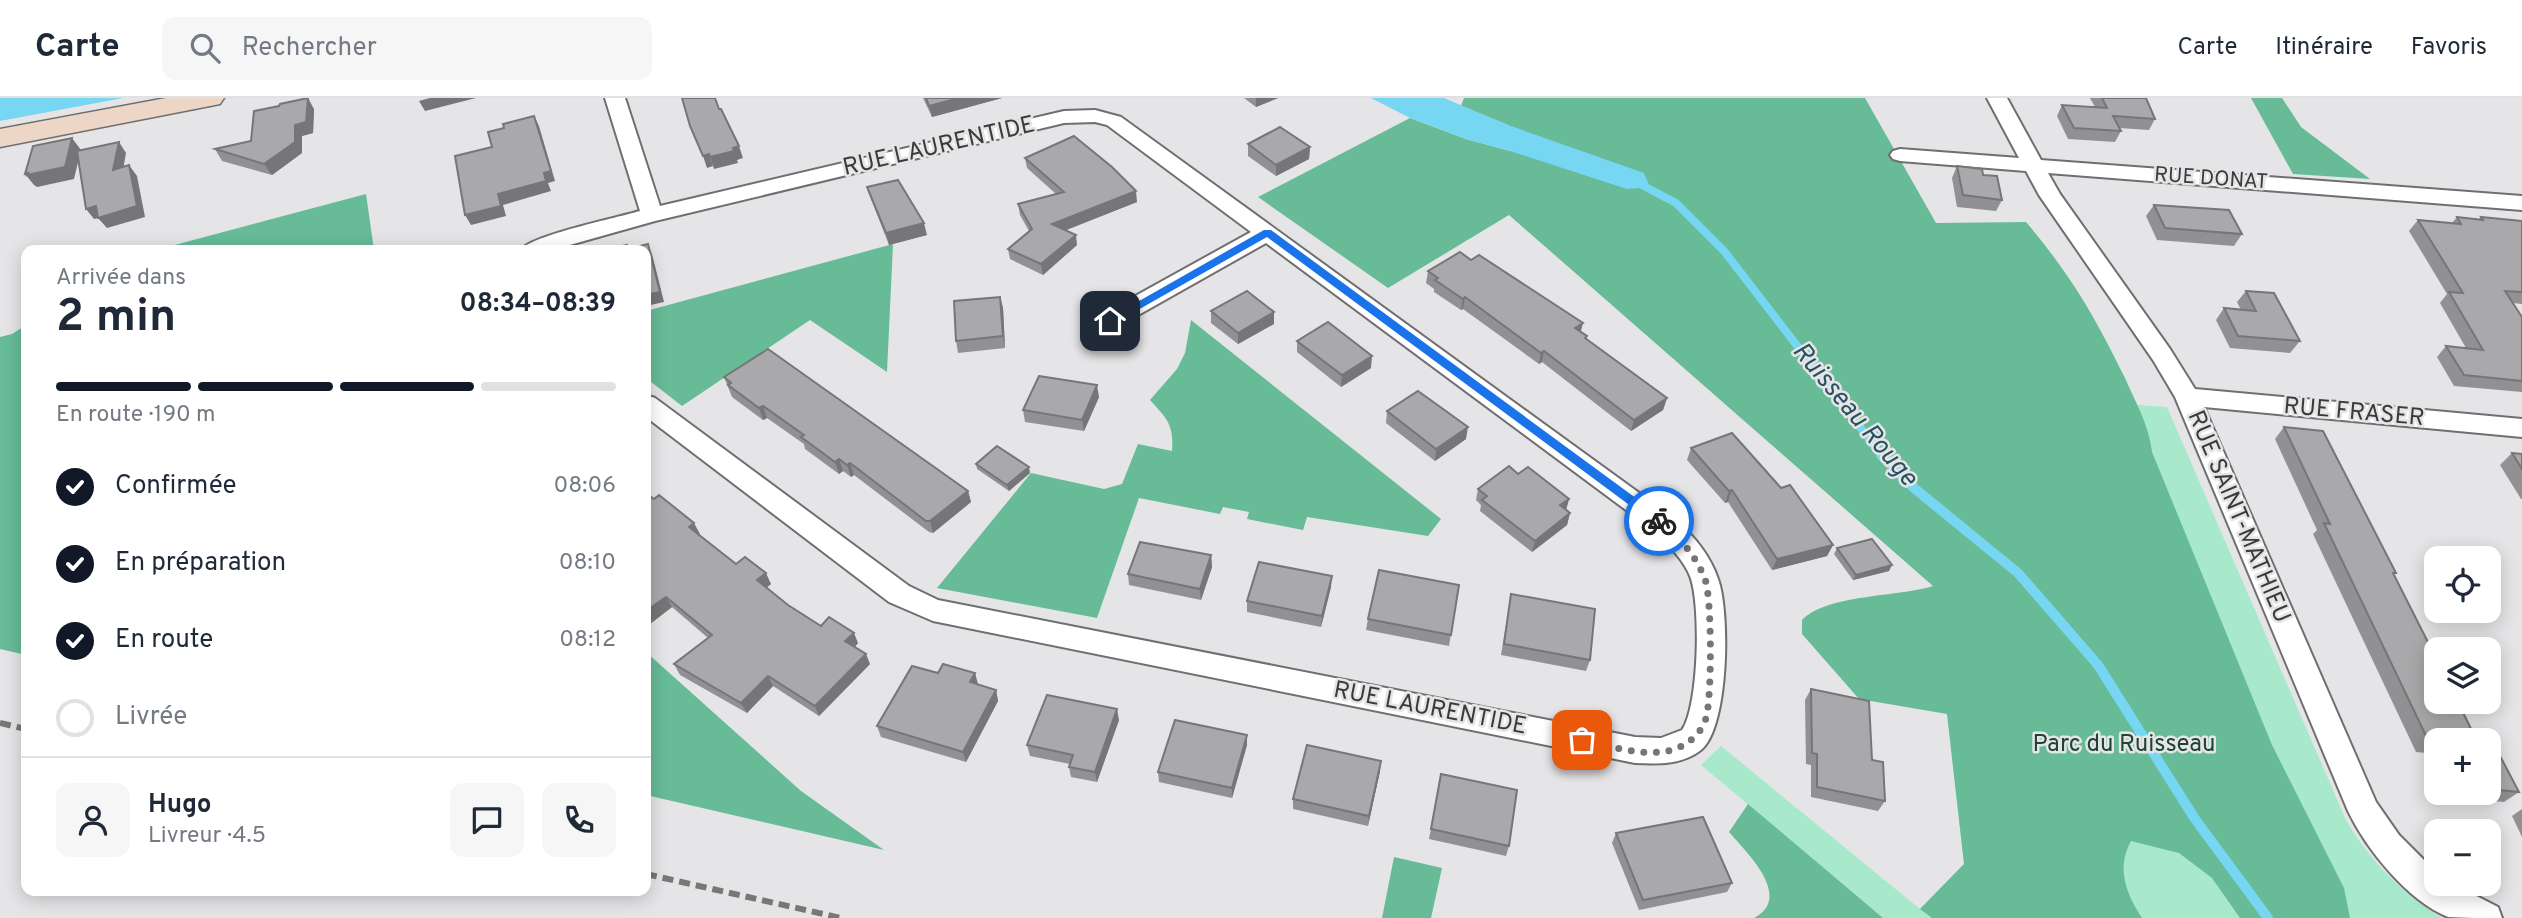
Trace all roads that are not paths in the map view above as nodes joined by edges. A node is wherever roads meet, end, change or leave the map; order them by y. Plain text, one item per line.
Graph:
1 (210, 98) edge
2 (615, 98) edge
3 (1997, 98) edge
4 (0, 138) edge
5 (1900, 155) dead end
6 (2032, 165) junction
7 (2522, 203) edge
8 (652, 215) junction
9 (1267, 233) junction
10 (544, 245) edge
11 (1110, 321) dead end
12 (2187, 397) junction
13 (651, 408) edge
14 (2522, 428) edge
15 (2486, 918) edge

1 - 4 street
2 - 8 street
3 - 6 street, RUE SAINT-MATHIEU
5 - 6 street, RUE DONAT
6 - 7 street, RUE DONAT
6 - 12 street, RUE SAINT-MATHIEU
8 - 9 street, RUE LAURENTIDE
8 - 10 street, RUE LAURENTIDE
9 - 11 street
9 - 13 street, RUE LAURENTIDE
12 - 14 street, RUE FRASER
12 - 15 street, RUE SAINT-MATHIEU

